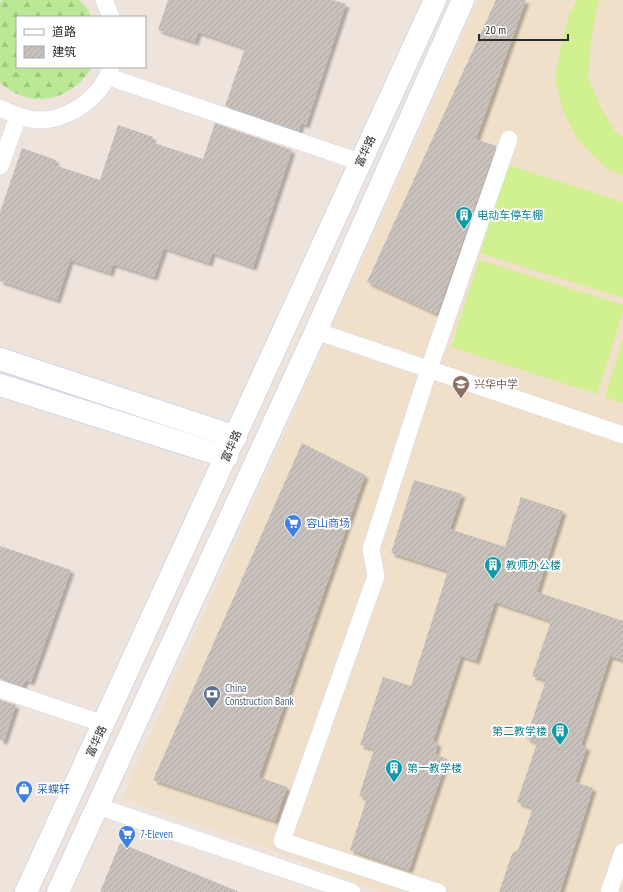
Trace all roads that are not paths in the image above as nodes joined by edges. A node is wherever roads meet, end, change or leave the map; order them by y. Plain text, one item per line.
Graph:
1 (104, 0) edge
2 (436, 0) edge
3 (463, 0) edge
4 (111, 16) edge
5 (110, 72) edge
6 (0, 108) edge
7 (18, 117) junction
8 (509, 139) dead end
9 (360, 162) junction
10 (0, 166) edge
11 (316, 331) junction
12 (0, 359) edge
13 (428, 369) junction
14 (0, 385) edge
15 (623, 435) edge
16 (231, 447) junction
17 (0, 689) edge
18 (104, 724) junction
19 (97, 806) junction
20 (623, 852) edge
21 (26, 892) edge
22 (58, 892) edge
23 (352, 892) edge
24 (438, 892) edge
25 (609, 892) edge

1 - 4 lane
2 - 9 street, 富华路
3 - 11 street
5 - 7 lane
5 - 9 lane
6 - 7 lane
7 - 10 lane
8 - 13 lane
9 - 16 street, 富华路
11 - 13 lane
11 - 19 street
12 - 16 street
13 - 15 lane
13 - 24 lane
14 - 16 street
16 - 18 street, 富华路
17 - 18 lane
18 - 21 street, 富华路
19 - 22 street
19 - 23 lane
20 - 25 lane

